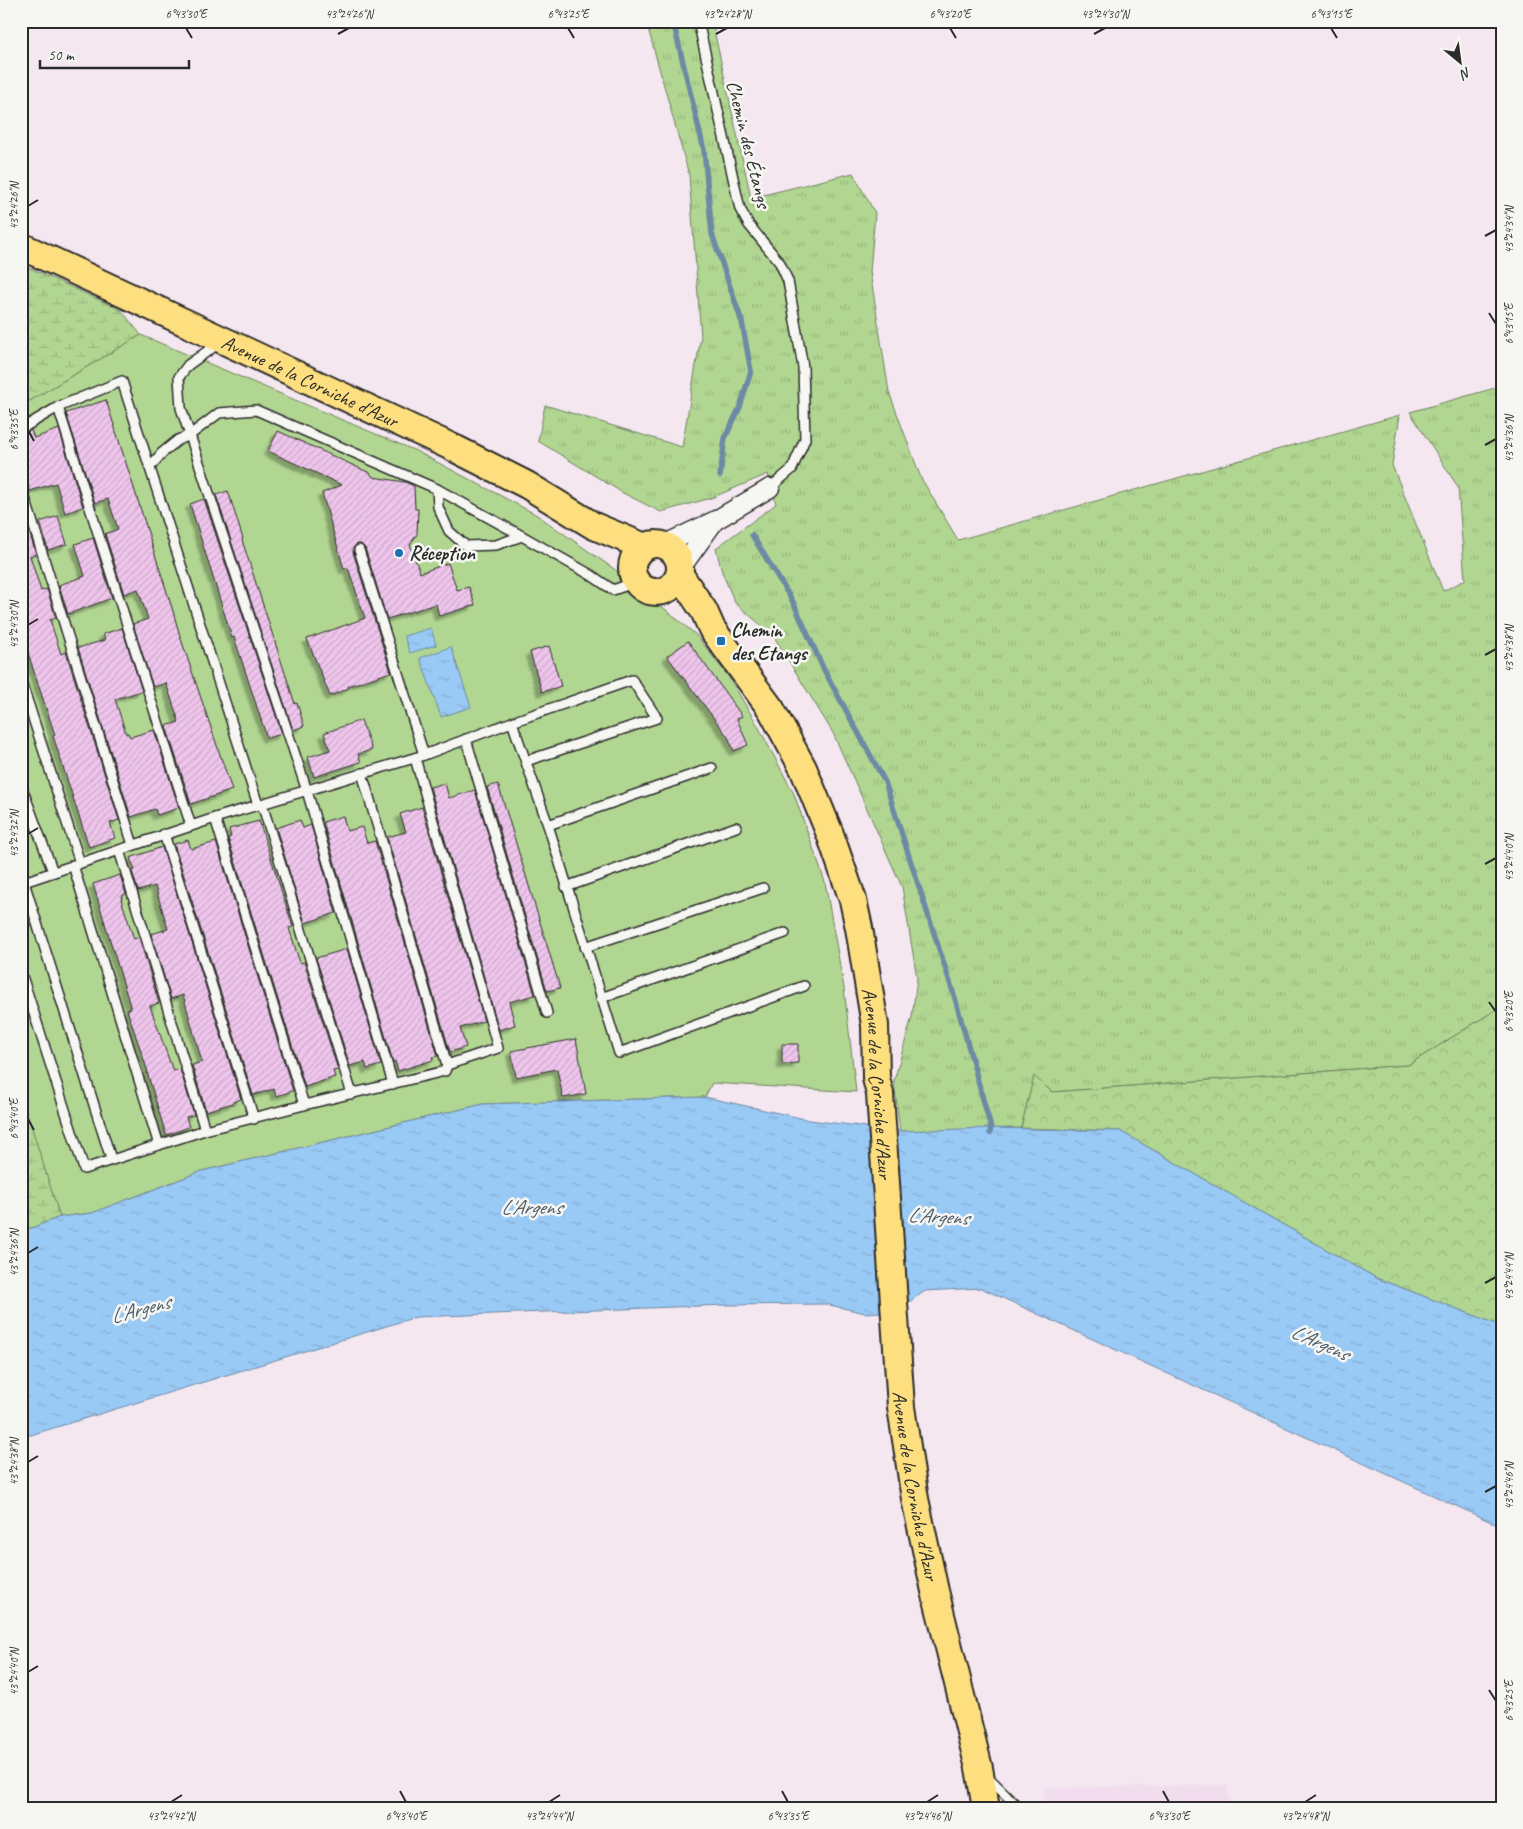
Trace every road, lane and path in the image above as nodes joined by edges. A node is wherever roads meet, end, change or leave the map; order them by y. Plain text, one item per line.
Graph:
1 (698, 21) edge
2 (21, 246) edge
3 (224, 340) junction
4 (58, 407) junction
5 (21, 429) edge
6 (190, 435) junction
7 (150, 468) junction
8 (21, 485) edge
9 (770, 488) joint
10 (437, 489) junction
11 (722, 516) junction
12 (594, 526) junction
13 (522, 536) junction
14 (654, 546) junction
15 (359, 550) dead end
16 (680, 572) junction
17 (642, 582) junction
18 (712, 629) junction
19 (21, 681) edge
20 (512, 722) junction
21 (466, 739) junction
22 (419, 756) junction
23 (526, 761) junction
24 (712, 768) dead end
25 (362, 773) junction
26 (21, 785) edge
27 (306, 791) junction
28 (260, 804) junction
29 (215, 818) junction
30 (548, 825) junction
31 (191, 826) junction
32 (736, 827) dead end
33 (164, 834) junction
34 (133, 846) junction
35 (119, 850) junction
36 (77, 864) junction
37 (53, 872) junction
38 (23, 882) edge
39 (566, 887) junction
40 (763, 888) dead end
41 (785, 933) dead end
42 (585, 947) junction
43 (21, 974) edge
44 (804, 986) dead end
45 (601, 998) junction
46 (547, 1013) dead end
47 (447, 1065) junction
48 (392, 1084) junction
49 (352, 1094) junction
50 (304, 1105) junction
51 (254, 1119) junction
52 (205, 1130) junction
53 (159, 1145) junction
54 (111, 1159) junction
55 (979, 1768) junction
56 (986, 1808) edge
57 (1019, 1808) edge

1 - 9 lane, Chemin des Étangs
2 - 3 main road, Avenue de la Corniche d'Azur
3 - 6 lane
3 - 12 main road, Avenue de la Corniche d'Azur
4 - 5 lane
4 - 7 lane
4 - 31 lane
6 - 7 lane
6 - 10 lane
6 - 27 lane
7 - 28 lane
8 - 34 lane
9 - 11 street, Chemin des Étangs
10 - 13 lane
10 - 13 lane
11 - 14 street, Chemin des Étangs
11 - 16 street, Chemin des Étangs
12 - 14 main road, Avenue de la Corniche d'Azur
12 - 17 main road, Avenue de la Corniche d'Azur
13 - 17 lane
14 - 16 main road
14 - 17 main road
15 - 22 lane
16 - 17 main road
16 - 18 main road, Avenue de la Corniche d'Azur
17 - 18 main road, Avenue de la Corniche d'Azur
18 - 55 main road, Avenue de la Corniche d'Azur
19 - 36 lane
20 - 21 lane
20 - 23 lane
20 - 23 lane
21 - 22 lane
21 - 46 lane
22 - 25 lane
22 - 47 lane
23 - 30 lane
24 - 30 lane
25 - 27 lane
25 - 47 lane
26 - 37 lane
27 - 28 lane
27 - 48 lane
28 - 29 lane
28 - 49 lane
29 - 31 lane
29 - 50 lane
30 - 39 lane
31 - 33 lane
32 - 39 lane
33 - 34 lane
33 - 51 lane
34 - 35 lane
35 - 36 lane
35 - 52 lane
36 - 37 lane
36 - 53 lane
37 - 38 lane
38 - 54 lane
39 - 42 lane
40 - 42 lane
41 - 45 lane
42 - 45 lane
43 - 54 lane
44 - 45 lane
47 - 48 lane
48 - 49 lane
49 - 50 lane
50 - 51 lane
51 - 52 lane
52 - 53 lane
53 - 54 lane
55 - 56 main road, Avenue de la Corniche d'Azur
55 - 57 lane

